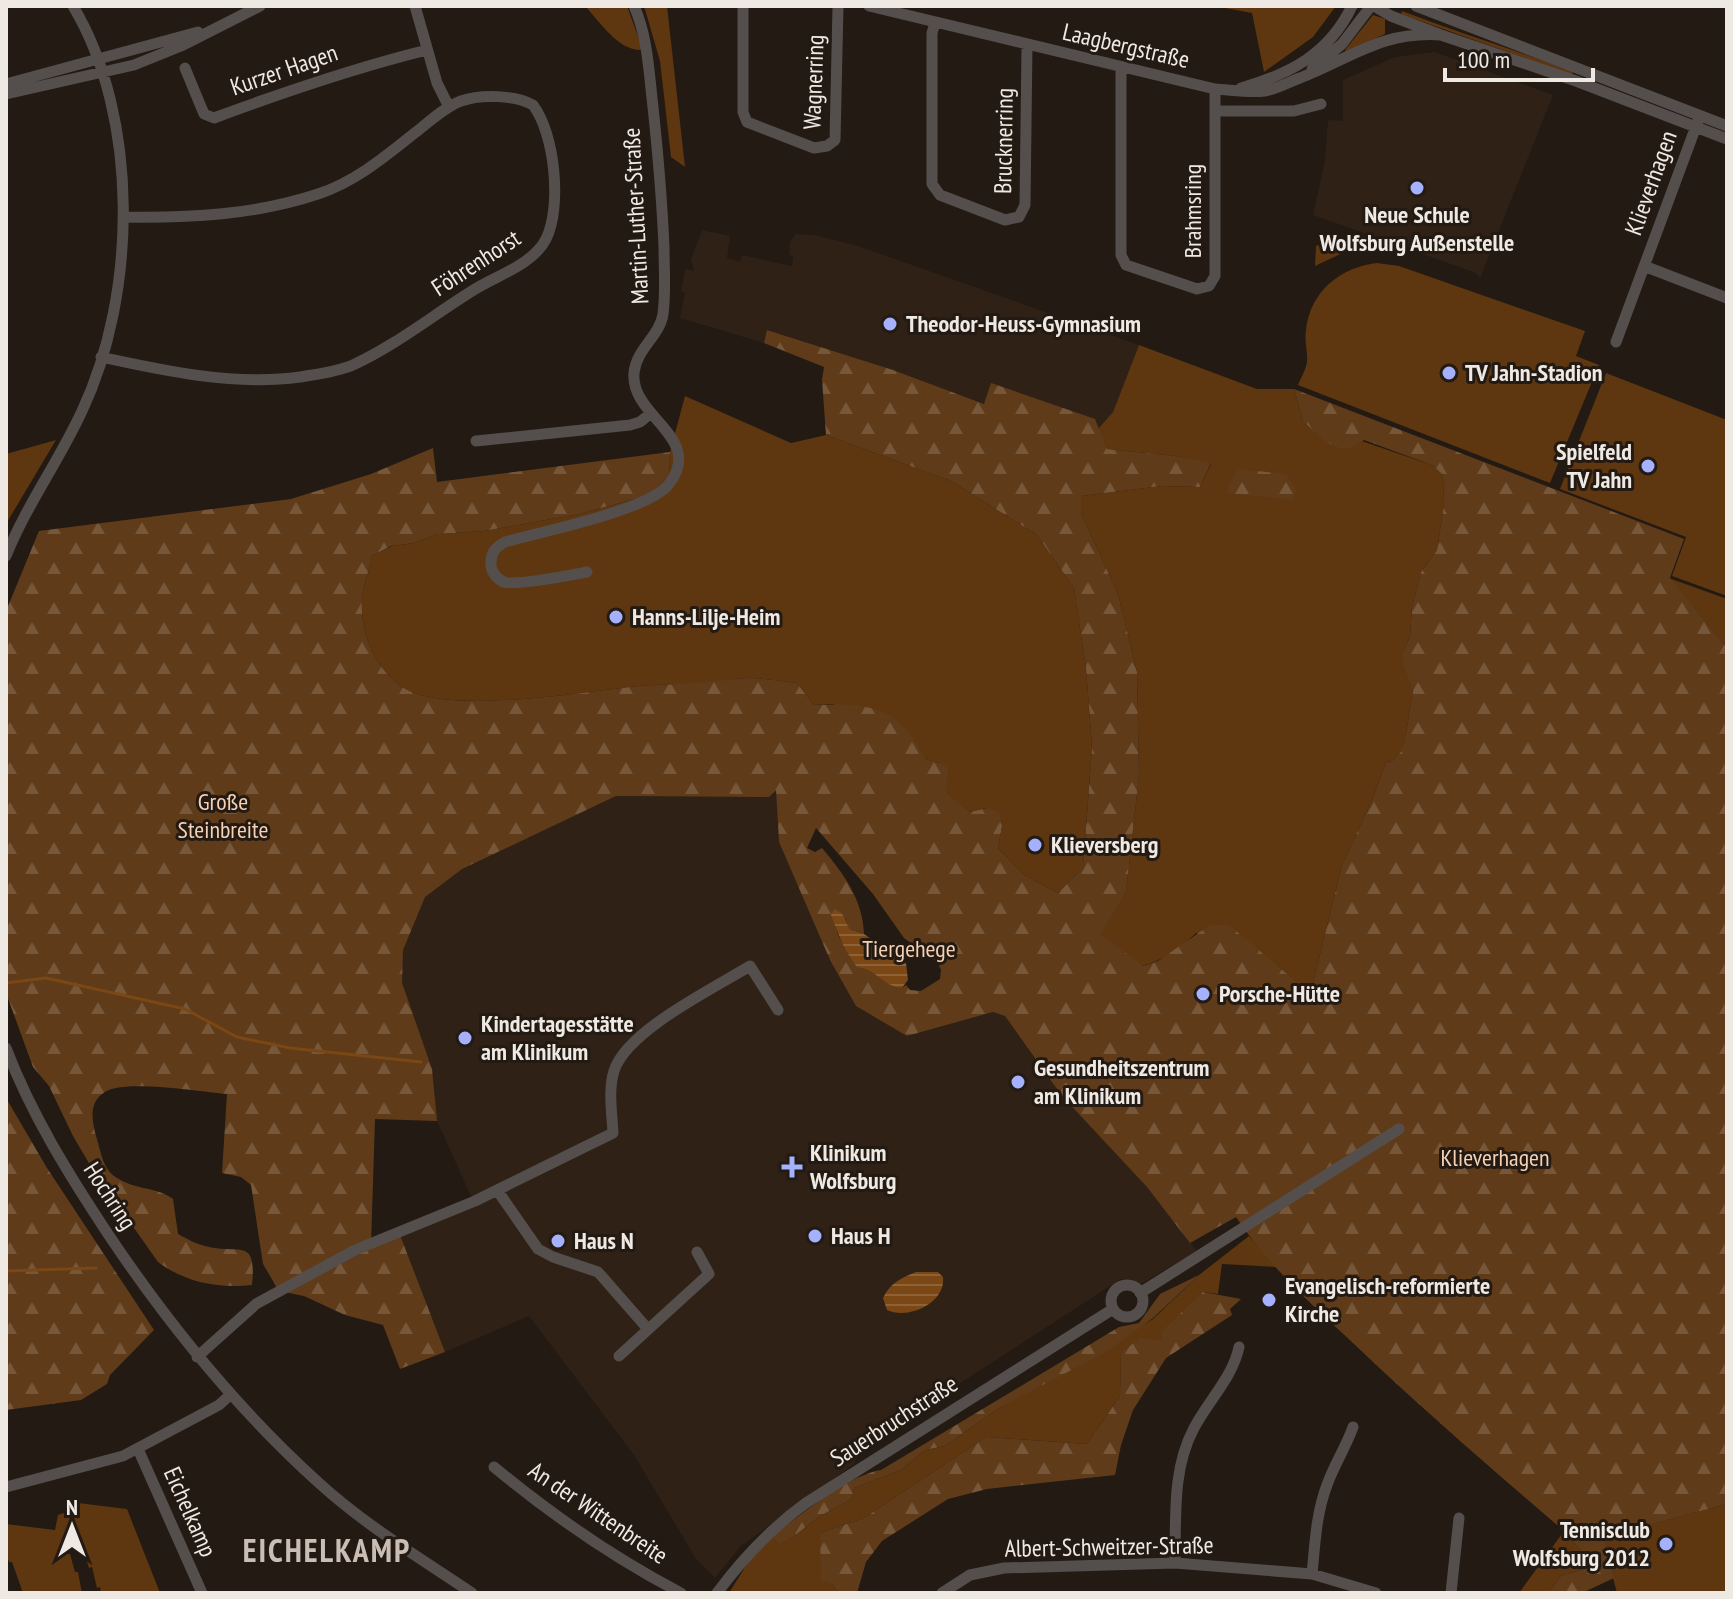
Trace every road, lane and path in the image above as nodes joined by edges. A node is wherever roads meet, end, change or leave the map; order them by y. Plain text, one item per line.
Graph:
1 (73, 6) edge
2 (260, 6) edge
3 (415, 6) edge
4 (634, 6) edge
5 (743, 6) edge
6 (838, 6) edge
7 (869, 6) edge
8 (1352, 6) edge
9 (1373, 6) edge
10 (1416, 6) edge
11 (935, 23) junction
12 (216, 28) junction
13 (1441, 35) junction
14 (1027, 45) junction
15 (427, 50) junction
16 (99, 59) junction
17 (185, 68) dead end
18 (1121, 68) junction
19 (103, 72) junction
20 (1298, 78) junction
21 (6, 84) edge
22 (1215, 89) junction
23 (1233, 90) junction
24 (6, 94) edge
25 (1321, 104) dead end
26 (449, 107) junction
27 (1215, 111) junction
28 (1698, 121) junction
29 (1727, 126) edge
30 (1727, 139) edge
31 (124, 217) junction
32 (1644, 266) junction
33 (1727, 298) edge
34 (1616, 342) dead end
35 (101, 357) junction
36 (651, 413) junction
37 (476, 441) dead end
38 (6, 556) edge
39 (587, 572) dead end
40 (778, 1010) dead end
41 (6, 1048) edge
42 (1399, 1129) dead end
43 (497, 1190) junction
44 (697, 1252) dead end
45 (1140, 1293) junction
46 (1113, 1309) junction
47 (647, 1328) junction
48 (1239, 1347) dead end
49 (619, 1356) dead end
50 (197, 1357) junction
51 (230, 1395) junction
52 (1353, 1427) dead end
53 (138, 1449) junction
54 (494, 1467) dead end
55 (6, 1487) edge
56 (1459, 1518) dead end
57 (1175, 1563) junction
58 (1312, 1574) junction
59 (202, 1593) edge
60 (472, 1593) edge
61 (681, 1593) edge
62 (717, 1593) edge
63 (942, 1593) edge
64 (1376, 1593) edge
65 (1451, 1593) edge

1 - 16 street
2 - 12 street
3 - 15 street
4 - 36 street, Martin-Luther-Straße
5 - 6 street, Wagnerring
7 - 11 street, Laagbergstraße
8 - 23 street, Laagbergstraße
9 - 13 street
9 - 20 street, Laagbergstraße
10 - 28 street
11 - 14 street, Laagbergstraße
11 - 14 street, Brucknerring
12 - 16 street
12 - 19 street
13 - 20 street, Laagbergstraße
13 - 28 street
14 - 18 street, Laagbergstraße
15 - 17 street, Kurzer Hagen
15 - 26 street
16 - 19 street
16 - 21 street
18 - 22 street, Laagbergstraße
18 - 27 street, Brahmsring
19 - 24 street
19 - 31 street
20 - 23 street, Laagbergstraße
22 - 23 street, Laagbergstraße
22 - 27 street, Brahmsring
25 - 27 street
26 - 31 street, Föhrenhorst
26 - 35 street, Föhrenhorst
28 - 29 street
28 - 30 street
28 - 32 street, Klieverhagen
31 - 35 street
32 - 33 street, Klieverhagen
32 - 34 street, Klieverhagen
35 - 38 street
36 - 37 street
36 - 39 street, Martin-Luther-Straße
40 - 43 street
41 - 50 street, Hochring
42 - 45 street, Sauerbruchstraße
43 - 47 street
43 - 50 street
44 - 47 street
45 - 46 street, Sauerbruchstraße
45 - 46 street, Sauerbruchstraße
46 - 62 street, Sauerbruchstraße
47 - 49 street
48 - 57 street
50 - 51 street, Hochring
51 - 53 street, Eichelkamp
51 - 60 street, Hochring
52 - 58 street
53 - 55 street, Eichelkamp
53 - 59 street, Eichelkamp
54 - 61 street, An der Wittenbreite
56 - 65 street
57 - 58 street, Albert-Schweitzer-Straße
57 - 63 street, Albert-Schweitzer-Straße
58 - 64 street, Albert-Schweitzer-Straße

